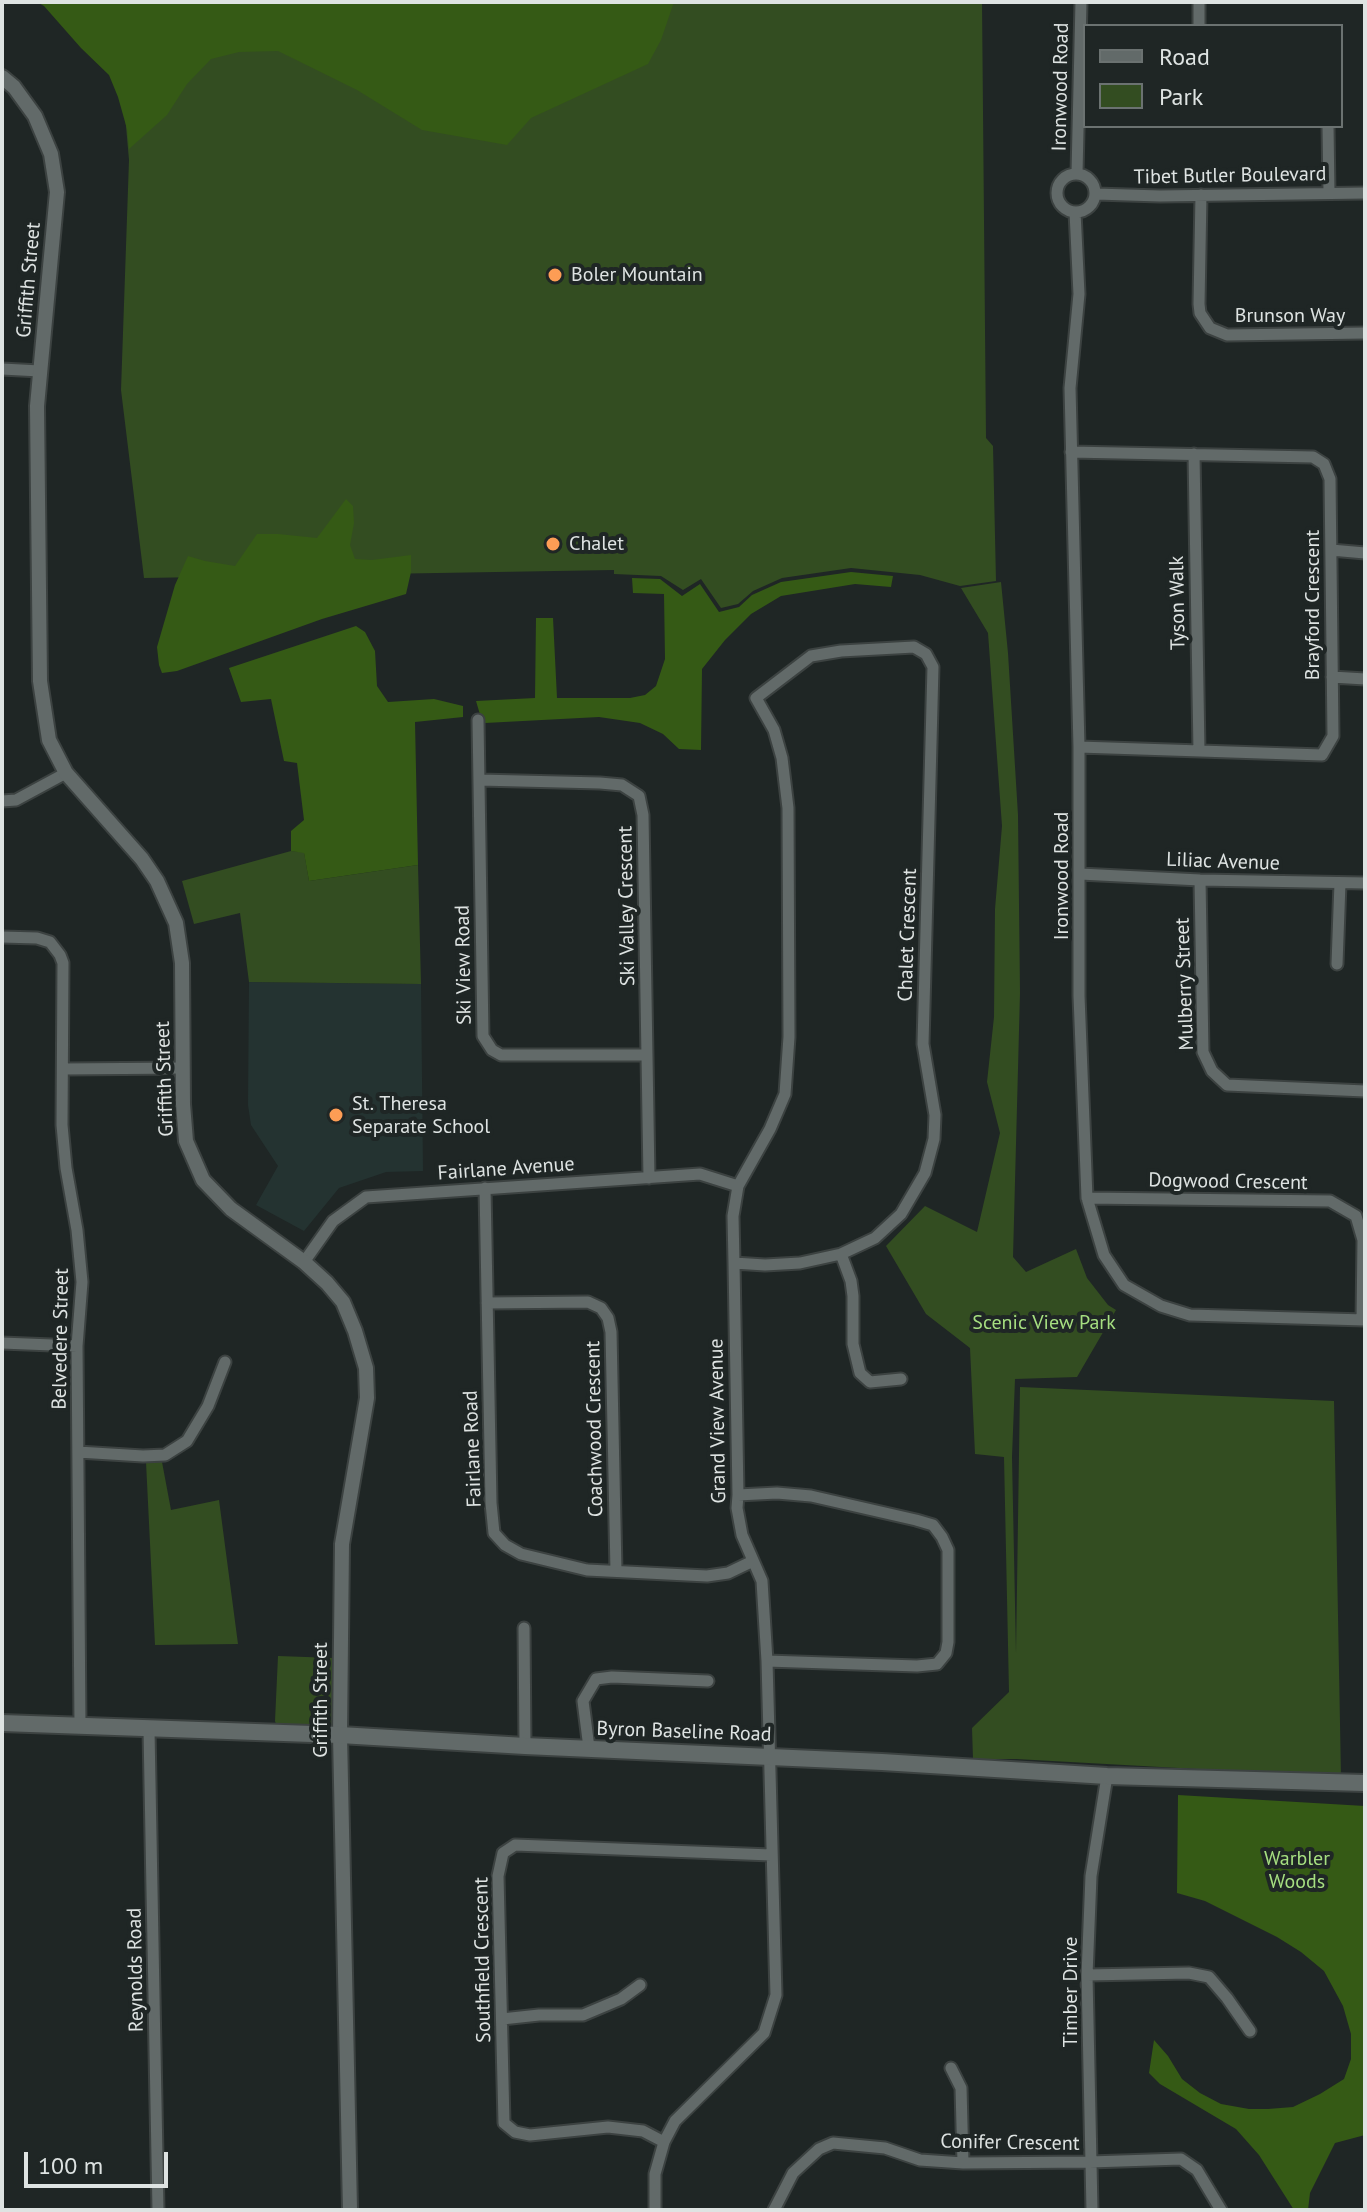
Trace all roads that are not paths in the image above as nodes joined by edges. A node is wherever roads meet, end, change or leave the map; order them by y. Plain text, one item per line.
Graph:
1 (1081, 2) edge
2 (1199, 2) edge
3 (1199, 24) edge
4 (2, 77) edge
5 (1328, 128) edge
6 (1077, 173) junction
7 (1329, 193) junction
8 (1365, 193) edge
9 (1096, 194) junction
10 (1201, 195) junction
11 (1075, 212) junction
12 (1365, 333) edge
13 (2, 369) edge
14 (40, 371) junction
15 (1071, 452) junction
16 (1194, 454) junction
17 (1331, 550) junction
18 (1365, 553) edge
19 (1332, 677) junction
20 (1365, 679) edge
21 (756, 698) joint
22 (478, 720) dead end
23 (1079, 747) junction
24 (1199, 751) junction
25 (66, 773) junction
26 (480, 780) junction
27 (2, 801) edge
28 (1080, 874) junction
29 (1200, 880) junction
30 (1340, 883) junction
31 (1365, 883) edge
32 (2, 937) edge
33 (1337, 964) dead end
34 (647, 1055) junction
35 (183, 1068) junction
36 (64, 1069) junction
37 (1365, 1091) edge
38 (649, 1178) junction
39 (738, 1186) junction
40 (485, 1188) junction
41 (1087, 1198) junction
42 (841, 1254) junction
43 (304, 1262) junction
44 (734, 1263) junction
45 (487, 1303) junction
46 (1364, 1320) edge
47 (2, 1343) edge
48 (77, 1346) junction
49 (225, 1362) dead end
50 (901, 1379) dead end
51 (78, 1452) junction
52 (738, 1495) junction
53 (753, 1561) junction
54 (616, 1571) junction
55 (524, 1628) dead end
56 (767, 1661) junction
57 (708, 1681) dead end
58 (2, 1723) edge
59 (80, 1726) junction
60 (149, 1730) junction
61 (340, 1735) junction
62 (525, 1746) junction
63 (589, 1748) junction
64 (768, 1756) junction
65 (1107, 1776) junction
66 (1365, 1783) edge
67 (771, 1855) junction
68 (1087, 1975) junction
69 (640, 1985) dead end
70 (502, 2019) junction
71 (1250, 2031) dead end
72 (951, 2068) dead end
73 (664, 2142) junction
74 (1090, 2162) junction
75 (963, 2163) junction
76 (158, 2210) edge
77 (350, 2210) edge
78 (655, 2210) edge
79 (774, 2210) edge
80 (1092, 2210) edge
81 (1221, 2210) edge

1 - 6 street, Ironwood Road
2 - 3 street
4 - 14 street, Griffith Street
5 - 7 street
6 - 9 street
6 - 11 street
7 - 8 street, Tibet Butler Boulevard
7 - 10 street, Tibet Butler Boulevard
9 - 10 street, Tibet Butler Boulevard
9 - 11 street
10 - 12 street, Brunson Way
11 - 15 street, Ironwood Road
13 - 14 street
14 - 25 street, Griffith Street
15 - 16 street, Brayford Crescent
15 - 23 street, Ironwood Road
16 - 17 street, Brayford Crescent
16 - 24 street, Tyson Walk
17 - 18 street
17 - 19 street, Brayford Crescent
19 - 20 street
19 - 24 street, Brayford Crescent
21 - 39 street, Grand View Avenue
21 - 42 street, Chalet Crescent
22 - 26 street, Ski View Road
23 - 24 street, Brayford Crescent
23 - 28 street, Ironwood Road
25 - 27 street
25 - 35 street, Griffith Street
26 - 34 street, Ski Valley Crescent
26 - 34 street, Ski View Road
28 - 29 street, Liliac Avenue
28 - 41 street, Ironwood Road
29 - 30 street, Liliac Avenue
29 - 37 street, Mulberry Street
30 - 31 street, Liliac Avenue
30 - 33 street
32 - 36 street, Belvedere Street
34 - 38 street, Ski Valley Crescent
35 - 36 street
35 - 43 street, Griffith Street
36 - 48 street, Belvedere Street
38 - 39 street, Fairlane Avenue
38 - 40 street, Fairlane Avenue
39 - 44 street, Grand View Avenue
40 - 43 street, Fairlane Avenue
40 - 45 street, Fairlane Road
41 - 46 street, Ironwood Road
41 - 46 street, Dogwood Crescent
42 - 44 street, Chalet Crescent
42 - 50 street
43 - 61 street, Griffith Street
44 - 52 street, Grand View Avenue
45 - 54 street, Fairlane Road
45 - 54 street, Coachwood Crescent
47 - 48 street
48 - 51 street, Belvedere Street
49 - 51 street
51 - 59 street, Belvedere Street
52 - 53 street, Grand View Avenue
52 - 56 street
53 - 54 street, Fairlane Road
53 - 56 street, Grand View Avenue
55 - 62 street
56 - 64 street, Grand View Avenue
57 - 63 street
58 - 59 main road, Byron Baseline Road
59 - 60 main road, Byron Baseline Road
60 - 61 main road, Byron Baseline Road
60 - 76 street, Reynolds Road
61 - 62 main road, Byron Baseline Road
61 - 77 street, Griffith Street
62 - 63 main road, Byron Baseline Road
63 - 64 main road, Byron Baseline Road
64 - 65 main road, Byron Baseline Road
64 - 67 street, Grand View Avenue
65 - 66 main road, Byron Baseline Road
65 - 68 street, Timber Drive
67 - 70 street, Southfield Crescent
67 - 73 street, Grand View Avenue
68 - 71 street
68 - 74 street, Timber Drive
69 - 70 street
70 - 73 street, Southfield Crescent
72 - 75 street
73 - 78 street, Grand View Avenue
74 - 75 street, Conifer Crescent
74 - 80 street, Timber Drive
74 - 81 street, Conifer Crescent
75 - 79 street, Conifer Crescent

